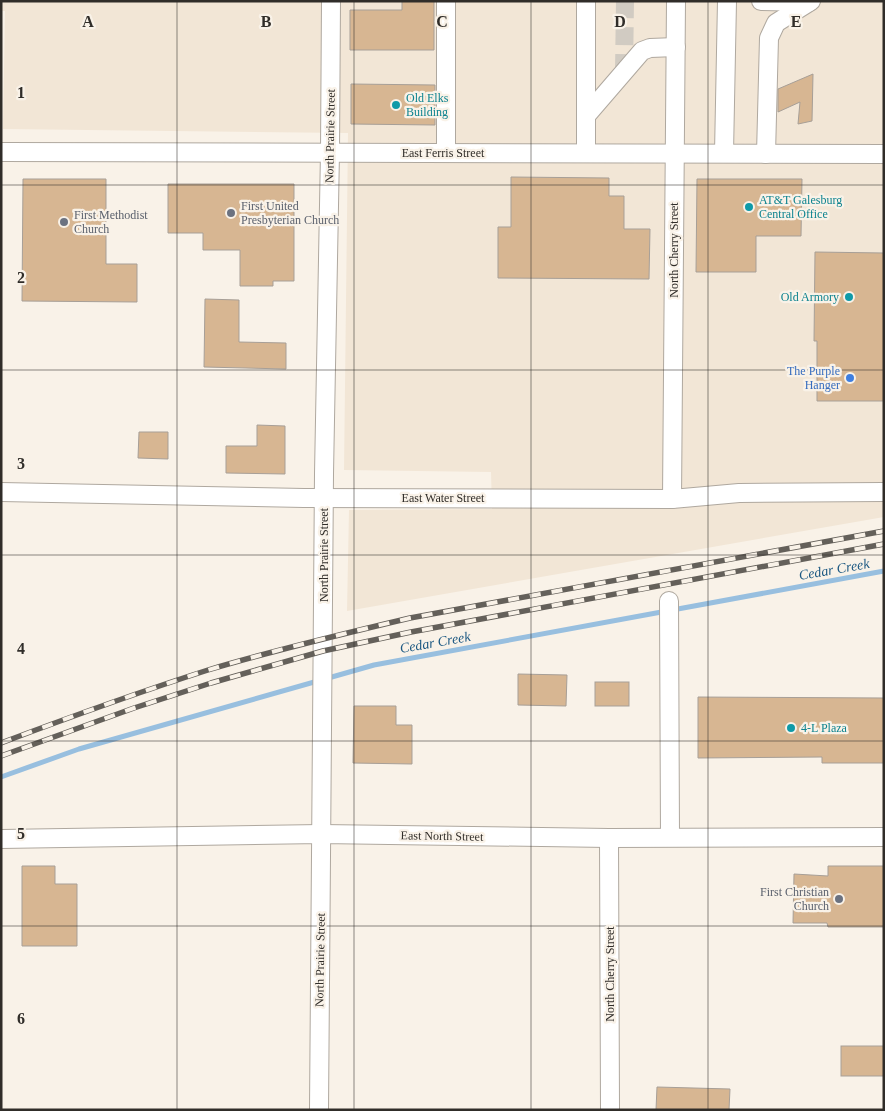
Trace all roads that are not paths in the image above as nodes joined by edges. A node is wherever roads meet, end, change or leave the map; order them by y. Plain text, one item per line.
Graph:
1 (331, 1) edge
2 (446, 1) edge
3 (586, 1) edge
4 (676, 1) edge
5 (727, 1) edge
6 (761, 1) edge
7 (810, 2) edge
8 (676, 47) junction
9 (586, 116) junction
10 (1, 152) edge
11 (330, 152) junction
12 (446, 153) junction
13 (586, 153) junction
14 (674, 153) junction
15 (724, 153) junction
16 (766, 154) junction
17 (884, 154) edge
18 (1, 492) edge
19 (884, 492) edge
20 (324, 498) junction
21 (672, 499) junction
22 (669, 601) dead end
23 (321, 834) junction
24 (670, 837) junction
25 (884, 837) edge
26 (609, 838) junction
27 (1, 839) edge
28 (319, 1110) edge
29 (610, 1110) edge

1 - 11 street, North Prairie Street
2 - 12 street
3 - 9 street
4 - 8 street, North Cherry Street
5 - 15 street
6 - 7 street
7 - 16 street
8 - 9 street
8 - 14 street, North Cherry Street
9 - 13 street
10 - 11 street, East Ferris Street
11 - 12 street, East Ferris Street
11 - 20 street, North Prairie Street
12 - 13 street, East Ferris Street
13 - 14 street, East Ferris Street
14 - 15 street, East Ferris Street
14 - 21 street, North Cherry Street
15 - 16 street, East Ferris Street
16 - 17 street, East Ferris Street
18 - 20 street, East Water Street
19 - 21 street, East Water Street
20 - 21 street, East Water Street
20 - 23 street, North Prairie Street
22 - 24 street
23 - 26 street, East North Street
23 - 27 street, East North Street
23 - 28 street, North Prairie Street
24 - 25 street, East North Street
24 - 26 street, East North Street
26 - 29 street, North Cherry Street

